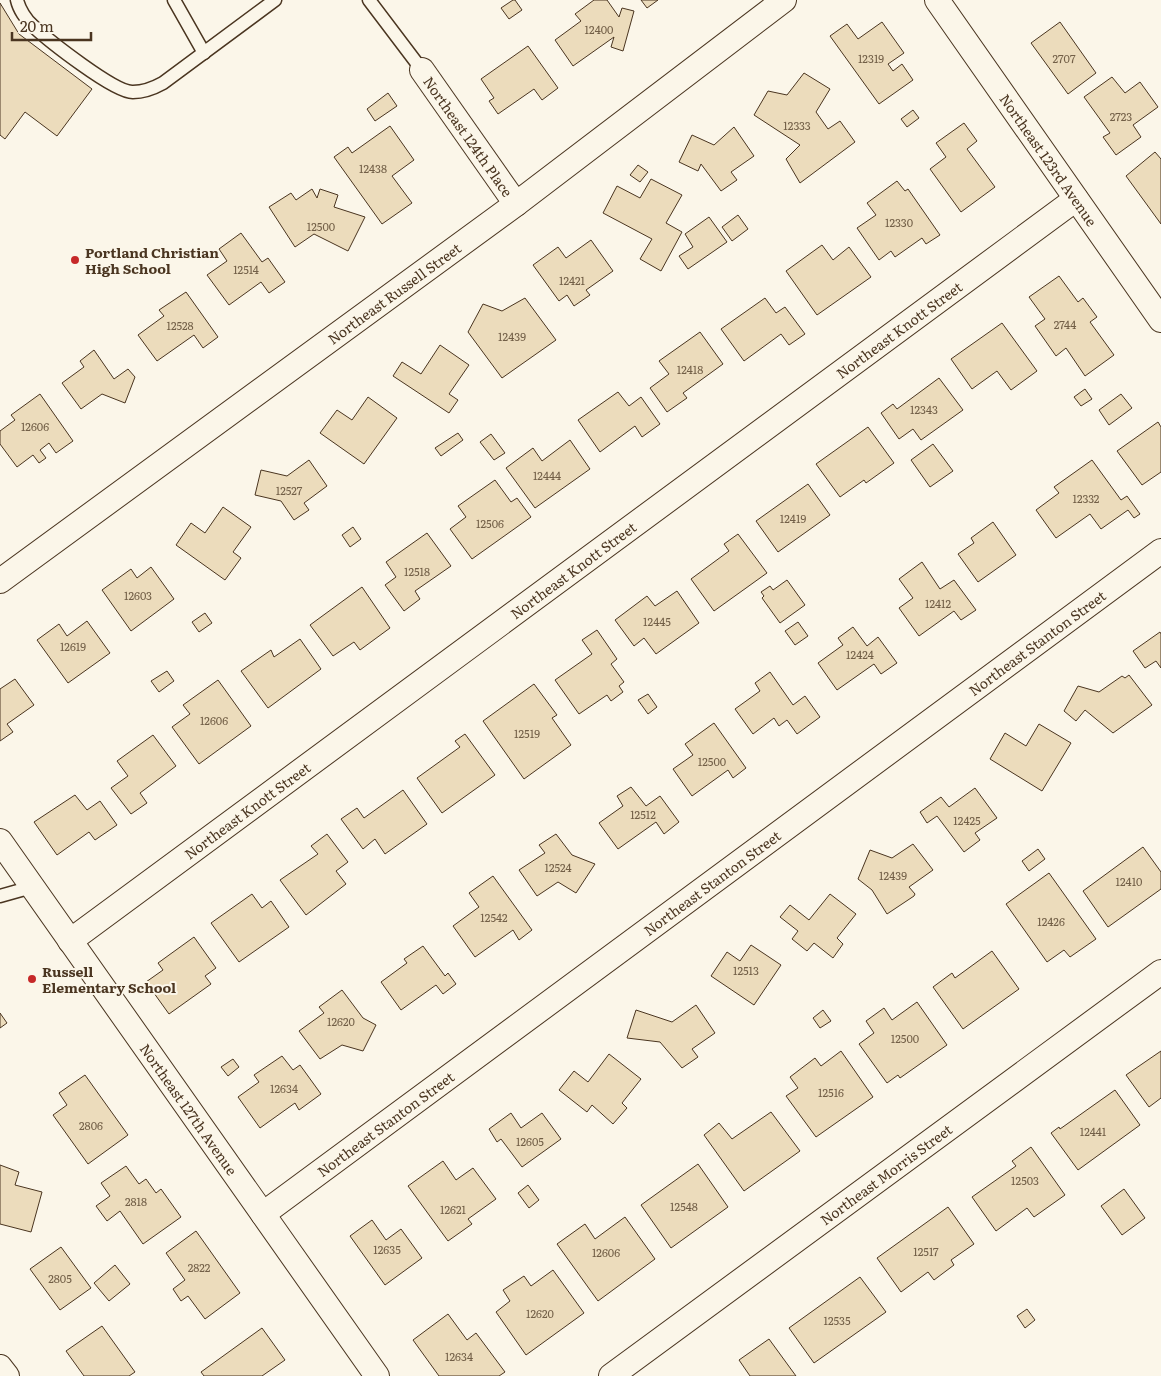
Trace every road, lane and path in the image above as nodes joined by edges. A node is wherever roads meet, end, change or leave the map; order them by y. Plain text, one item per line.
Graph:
1 (17, 0) edge
2 (174, 0) edge
3 (275, 0) edge
4 (369, 0) edge
5 (784, 0) edge
6 (937, 0) edge
7 (204, 52) junction
8 (422, 70) joint
9 (1076, 200) junction
10 (516, 204) junction
11 (1161, 320) edge
12 (1161, 551) edge
13 (0, 581) edge
14 (0, 841) edge
15 (32, 887) junction
16 (0, 896) edge
17 (70, 941) junction
18 (1161, 972) edge
19 (263, 1214) junction
20 (0, 1367) edge
21 (366, 1372) edge
22 (6, 1376) edge
23 (611, 1376) edge

1 - 7 lane
2 - 7 lane
3 - 7 lane
4 - 8 lane
5 - 10 street, Northeast Russell Street
6 - 9 street, Northeast 123rd Avenue
8 - 10 street, Northeast 124th Place
9 - 11 street, Northeast 123rd Avenue
9 - 17 street, Northeast Knott Street
10 - 13 street, Northeast Russell Street
12 - 19 street, Northeast Stanton Street
14 - 15 street, Northeast 127th Avenue
15 - 16 lane
15 - 17 street, Northeast 127th Avenue
17 - 19 street, Northeast 127th Avenue
18 - 23 street, Northeast Morris Street
19 - 21 street, Northeast 127th Avenue
20 - 22 street

